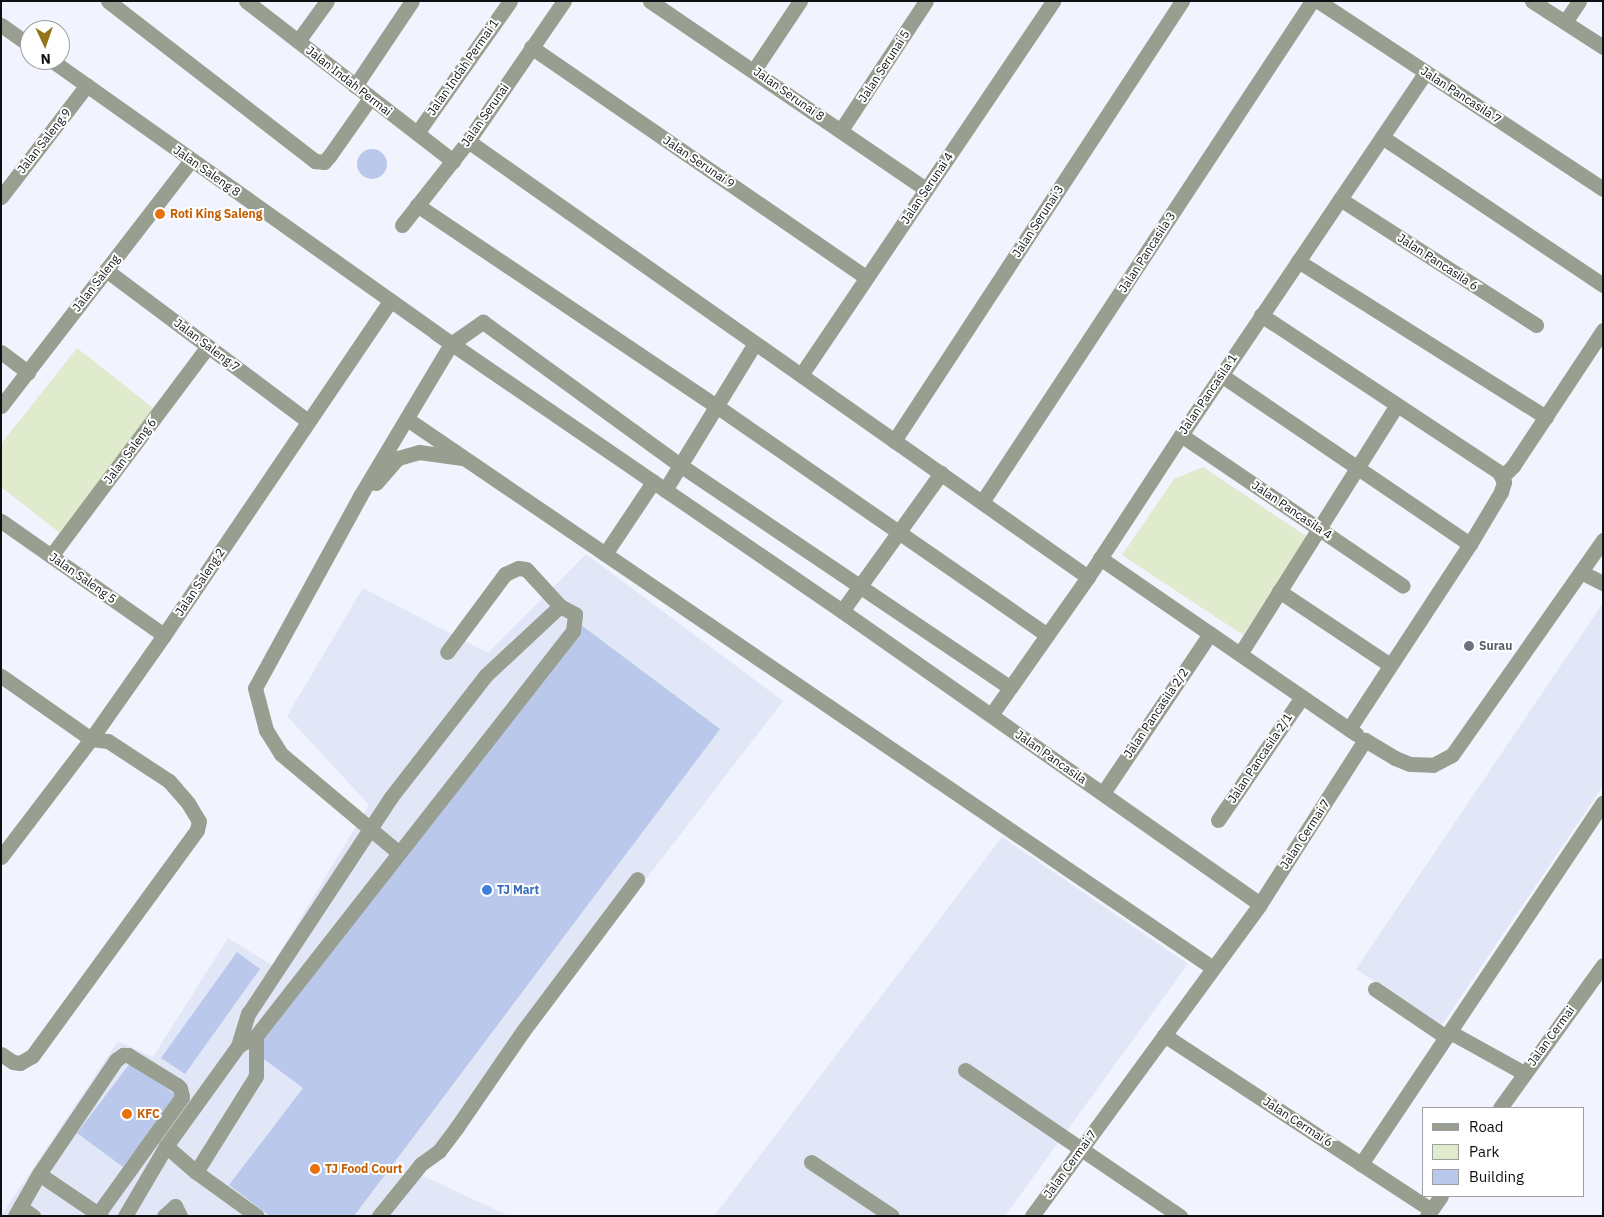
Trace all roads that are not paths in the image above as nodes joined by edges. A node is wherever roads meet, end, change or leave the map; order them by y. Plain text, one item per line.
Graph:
1 (108, 1) edge
2 (246, 1) edge
3 (327, 1) edge
4 (412, 1) edge
5 (510, 1) edge
6 (564, 1) edge
7 (650, 1) edge
8 (800, 1) edge
9 (926, 1) edge
10 (1053, 1) edge
11 (1182, 1) edge
12 (1312, 1) edge
13 (1318, 1) edge
14 (1532, 1) edge
15 (1579, 1) edge
16 (671, 7) edge
17 (1565, 22) junction
18 (1, 25) edge
19 (20, 38) edge
20 (298, 42) junction
21 (532, 47) junction
22 (1603, 47) edge
23 (65, 70) edge
24 (754, 70) junction
25 (1426, 72) junction
26 (87, 86) junction
27 (355, 86) junction
28 (370, 98) junction
29 (841, 130) junction
30 (417, 133) junction
31 (1382, 137) junction
32 (468, 141) junction
33 (191, 160) junction
34 (452, 161) junction
35 (926, 189) junction
36 (1603, 189) edge
37 (1, 197) edge
38 (1340, 199) junction
39 (417, 205) junction
40 (402, 225) dead end
41 (1298, 261) junction
42 (106, 270) junction
43 (866, 277) junction
44 (1603, 285) edge
45 (390, 301) junction
46 (1261, 315) junction
47 (1536, 326) dead end
48 (1603, 330) edge
49 (755, 343) junction
50 (450, 344) junction
51 (208, 346) junction
52 (1, 352) edge
53 (28, 372) junction
54 (801, 375) junction
55 (1221, 375) junction
56 (715, 405) junction
57 (1397, 405) junction
58 (1, 406) edge
59 (1546, 416) junction
60 (407, 419) junction
61 (308, 421) junction
62 (1181, 435) junction
63 (894, 441) junction
64 (470, 460) junction
65 (680, 465) junction
66 (1358, 466) junction
67 (941, 473) junction
68 (1502, 477) junction
69 (659, 486) junction
70 (360, 496) junction
71 (982, 502) junction
72 (1, 521) edge
73 (1319, 529) junction
74 (899, 531) junction
75 (1603, 540) edge
76 (1470, 544) junction
77 (605, 554) junction
78 (51, 556) junction
79 (1100, 558) junction
80 (1581, 572) junction
81 (1088, 576) junction
82 (1603, 583) edge
83 (860, 586) junction
84 (1403, 586) dead end
85 (1279, 591) junction
86 (560, 606) junction
87 (842, 611) junction
88 (1210, 634) junction
89 (164, 635) junction
90 (1047, 635) junction
91 (447, 652) dead end
92 (1240, 654) junction
93 (1390, 665) junction
94 (1, 676) edge
95 (1010, 688) junction
96 (1302, 697) junction
97 (991, 715) junction
98 (1349, 729) junction
99 (91, 739) junction
100 (1365, 740) junction
101 (1103, 793) junction
102 (1603, 803) edge
103 (1218, 820) dead end
104 (371, 829) junction
105 (4, 847) edge
106 (399, 853) junction
107 (637, 879) dead end
108 (1260, 904) junction
109 (1603, 965) edge
110 (1213, 968) junction
111 (1375, 989) dead end
112 (1448, 1034) junction
113 (1164, 1035) junction
114 (256, 1036) junction
115 (238, 1046) junction
116 (1, 1054) edge
117 (965, 1070) dead end
118 (1524, 1074) junction
119 (1501, 1107) edge
120 (166, 1146) junction
121 (1082, 1148) junction
122 (811, 1162) dead end
123 (1361, 1164) junction
124 (196, 1172) junction
125 (39, 1174) junction
126 (1440, 1197) edge
127 (18, 1211) edge
128 (1429, 1213) edge
129 (99, 1215) edge
130 (33, 1216) edge
131 (124, 1216) edge
132 (164, 1216) edge
133 (180, 1216) edge
134 (257, 1216) edge
135 (379, 1216) edge
136 (892, 1216) edge
137 (1032, 1216) edge
138 (1180, 1216) edge

1 - 28 street
2 - 20 street, Jalan Indah Permai
3 - 20 street
4 - 27 street
5 - 30 street, Jalan Indah Permai 1
6 - 21 street, Jalan Serunai
7 - 16 street, Jalan Serunai 8
8 - 24 street
9 - 29 street, Jalan Serunai 5
10 - 35 street, Jalan Serunai 4
11 - 63 street, Jalan Serunai 3
12 - 71 street, Jalan Pancasila 3
13 - 25 street, Jalan Pancasila 7
14 - 17 street
15 - 17 street
16 - 24 street, Jalan Serunai 8
17 - 22 street
18 - 19 street
20 - 27 street, Jalan Indah Permai
21 - 32 street, Jalan Serunai
21 - 43 street, Jalan Serunai 9
23 - 26 street, Jalan Saleng 8
24 - 29 street, Jalan Serunai 8
25 - 31 street, Jalan Pancasila 1
25 - 36 street, Jalan Pancasila 7
26 - 33 street, Jalan Saleng 8
26 - 37 street, Jalan Saleng 9
27 - 28 street, Jalan Indah Permai
28 - 30 street, Jalan Indah Permai
29 - 35 street, Jalan Serunai 8
30 - 34 street, Jalan Indah Permai
31 - 38 street, Jalan Pancasila 1
31 - 44 street
32 - 34 street, Jalan Serunai
32 - 49 street
33 - 42 street, Jalan Saleng
33 - 45 street, Jalan Saleng 8
34 - 39 street, Jalan Serunai
35 - 43 street, Jalan Serunai 4
38 - 41 street, Jalan Pancasila 1
38 - 47 street, Jalan Pancasila 6
39 - 40 street, Jalan Serunai
39 - 56 street
41 - 46 street, Jalan Pancasila 1
41 - 59 street
42 - 51 street, Jalan Saleng 7
42 - 53 street, Jalan Saleng
43 - 54 street, Jalan Serunai 4
45 - 50 street, Jalan Saleng 8
45 - 61 street, Jalan Saleng 2
46 - 55 street, Jalan Pancasila 1
46 - 57 street
48 - 59 street
49 - 54 street
49 - 56 street
50 - 60 street
50 - 65 street
50 - 69 street, Jalan Saleng 8
51 - 61 street, Jalan Saleng 7
51 - 78 street, Jalan Saleng 6
52 - 53 street
53 - 58 street, Jalan Saleng
54 - 63 street
55 - 62 street, Jalan Pancasila 1
55 - 66 street
56 - 65 street
56 - 74 street
57 - 66 street
57 - 68 street
59 - 68 street
60 - 64 street
60 - 70 street
61 - 89 street, Jalan Saleng 2
62 - 73 street, Jalan Pancasila 4
62 - 79 street, Jalan Pancasila 1
63 - 67 street
64 - 70 street
64 - 77 street
65 - 69 street
65 - 83 street
66 - 73 street
66 - 76 street
67 - 71 street
67 - 74 street
68 - 76 street
69 - 77 street
69 - 87 street, Jalan Pancasila
70 - 104 street
71 - 81 street
72 - 78 street, Jalan Saleng 5
73 - 84 street, Jalan Pancasila 4
73 - 85 street
74 - 83 street
74 - 90 street
75 - 80 street
76 - 93 street
77 - 110 street
78 - 89 street, Jalan Saleng 5
79 - 81 street, Jalan Pancasila 1
79 - 88 street
80 - 82 street
80 - 100 street
81 - 90 street, Jalan Pancasila 1
83 - 87 street
83 - 95 street
85 - 92 street
85 - 93 street
86 - 91 street
86 - 104 street
86 - 106 street
87 - 97 street, Jalan Pancasila
88 - 92 street
88 - 101 street, Jalan Pancasila 2/2
89 - 99 street, Jalan Saleng 2
90 - 95 street, Jalan Pancasila 1
92 - 96 street
93 - 98 street
94 - 99 street
95 - 97 street, Jalan Pancasila 1
96 - 98 street
96 - 103 street, Jalan Pancasila 2/1
97 - 101 street, Jalan Pancasila
98 - 100 street
99 - 105 street, Jalan Saleng 2
99 - 116 street
100 - 108 street, Jalan Cermai 7
101 - 108 street, Jalan Pancasila
102 - 112 street
104 - 106 street
104 - 115 street
106 - 114 street
107 - 135 street
108 - 110 street, Jalan Cermai 7
109 - 118 street, Jalan Cermai
110 - 113 street, Jalan Cermai 7
111 - 112 street
112 - 118 street
112 - 123 street
113 - 121 street, Jalan Cermai 7
113 - 123 street, Jalan Cermai 6
114 - 115 street
114 - 124 street
115 - 120 street
117 - 121 street
118 - 119 street, Jalan Cermai
120 - 124 street
120 - 131 street
121 - 137 street, Jalan Cermai 7
121 - 138 street
122 - 136 street
123 - 128 street, Jalan Cermai 6
124 - 134 street
125 - 127 street
125 - 129 street
125 - 129 street
126 - 128 street
127 - 130 street
132 - 133 street

